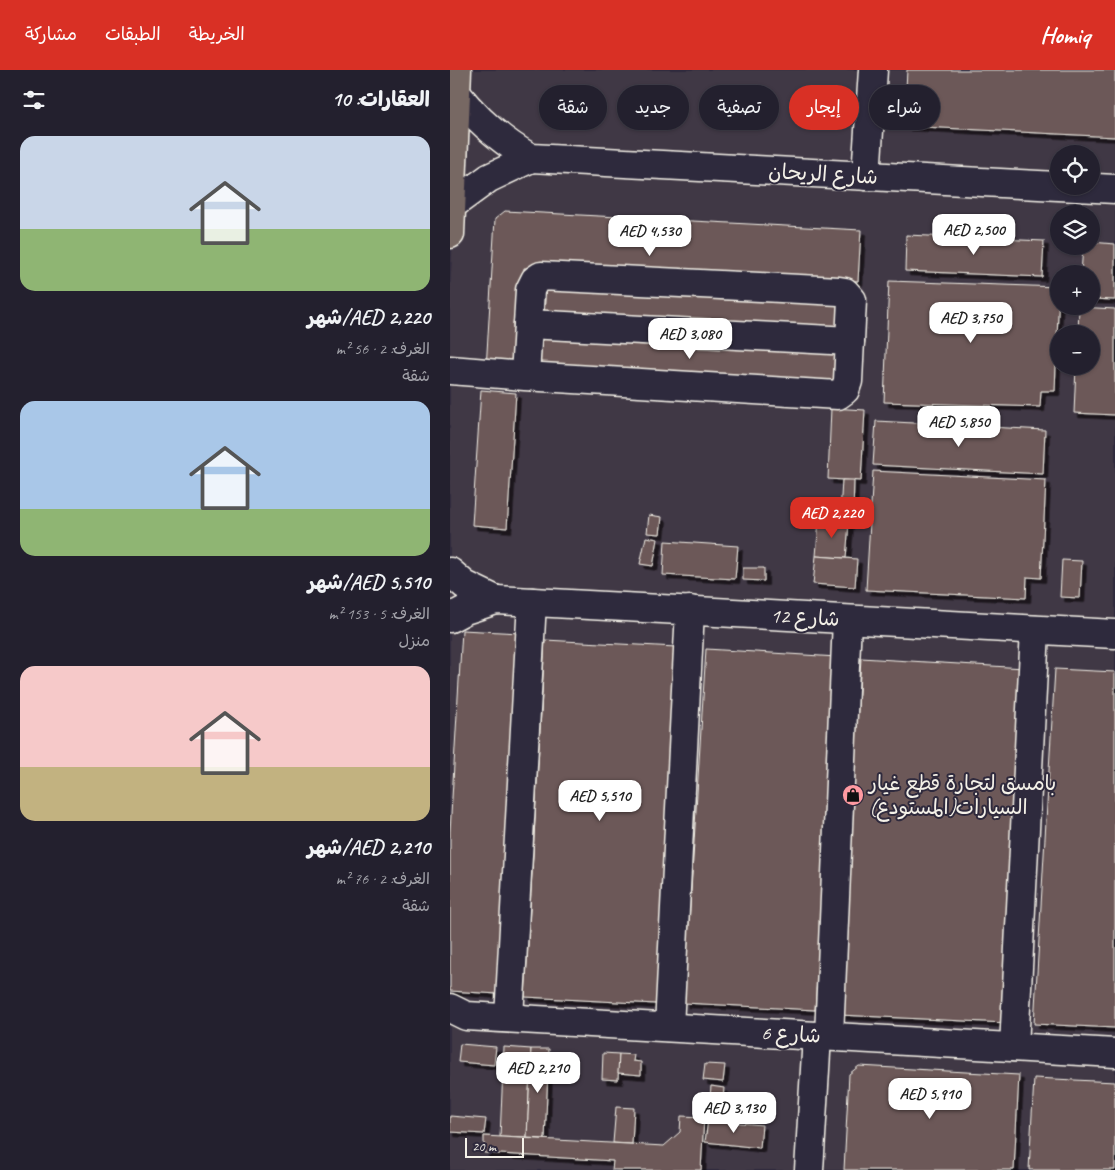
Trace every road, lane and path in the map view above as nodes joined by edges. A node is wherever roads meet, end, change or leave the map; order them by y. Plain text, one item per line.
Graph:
1 (873, 70) edge
2 (456, 82) edge
3 (531, 158) junction
4 (866, 176) junction
5 (1115, 189) edge
6 (452, 205) junction
7 (450, 234) edge
8 (528, 324) junction
9 (850, 340) junction
10 (450, 370) edge
11 (525, 376) junction
12 (450, 572) edge
13 (496, 600) junction
14 (532, 602) junction
15 (690, 610) junction
16 (450, 618) edge
17 (847, 620) junction
18 (1035, 630) junction
19 (1115, 634) edge
20 (455, 1015) edge
21 (509, 1018) junction
22 (668, 1027) junction
23 (823, 1036) junction
24 (1014, 1047) junction
25 (1115, 1053) edge
26 (809, 1170) edge

1 - 4 street
2 - 3 street, شارع الريحان
2 - 6 main road
3 - 4 street, شارع الريحان
3 - 6 street, شارع الريحان
4 - 5 street, شارع الريحان
6 - 7 main road
8 - 9 street
8 - 9 street
8 - 11 street
9 - 11 street
10 - 11 street
12 - 13 street, شارع 12
13 - 14 street, شارع 12
13 - 16 street, شارع 12
14 - 15 street, شارع 12
14 - 21 street
15 - 17 street, شارع 12
15 - 22 street
17 - 18 street, شارع 12
17 - 23 street
18 - 19 street, شارع 12
18 - 24 street
20 - 21 street, شارع 6
21 - 22 street, شارع 6
22 - 23 street, شارع 6
23 - 24 street, شارع 6
23 - 26 street
24 - 25 street, شارع 6

